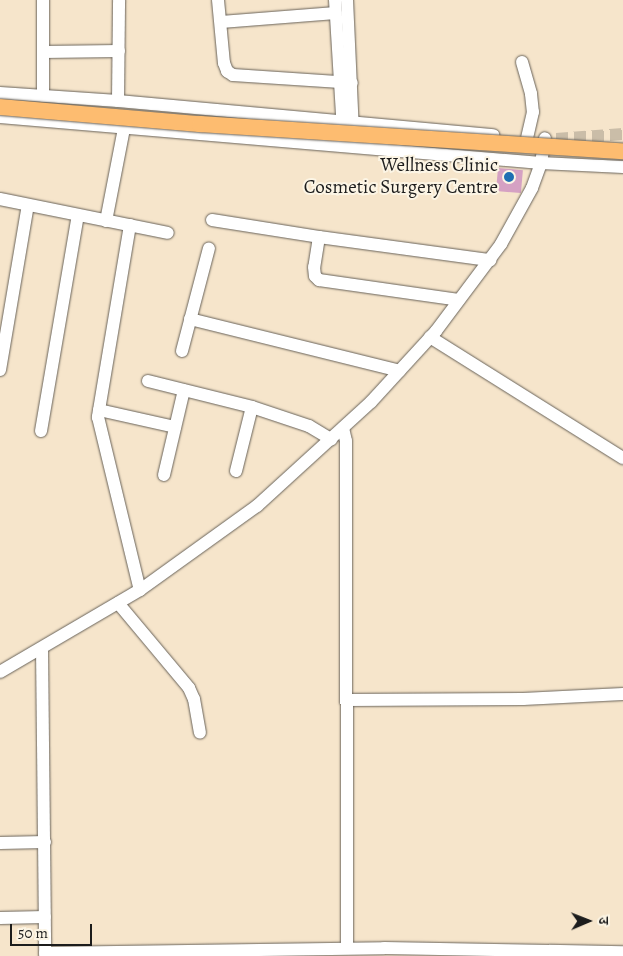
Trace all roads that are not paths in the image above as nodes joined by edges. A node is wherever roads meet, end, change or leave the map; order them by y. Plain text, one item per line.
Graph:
1 (43, 0) edge
2 (119, 0) edge
3 (218, 0) edge
4 (335, 0) edge
5 (347, 0) edge
6 (336, 13) junction
7 (221, 22) junction
8 (118, 51) junction
9 (43, 52) junction
10 (522, 62) dead end
11 (347, 82) junction
12 (0, 94) edge
13 (43, 96) junction
14 (118, 101) junction
15 (0, 107) edge
16 (0, 118) edge
17 (348, 122) junction
18 (124, 128) junction
19 (527, 137) junction
20 (349, 147) junction
21 (623, 151) edge
22 (540, 163) junction
23 (623, 167) edge
24 (0, 199) edge
25 (28, 205) junction
26 (78, 215) junction
27 (106, 220) junction
28 (212, 220) dead end
29 (130, 225) junction
30 (168, 233) dead end
31 (319, 237) junction
32 (209, 248) dead end
33 (490, 260) junction
34 (459, 300) junction
35 (190, 319) junction
36 (430, 337) junction
37 (182, 351) dead end
38 (0, 370) edge
39 (400, 371) junction
40 (148, 381) dead end
41 (184, 390) junction
42 (252, 407) junction
43 (99, 410) junction
44 (175, 427) junction
45 (343, 428) junction
46 (40, 430) dead end
47 (331, 439) junction
48 (623, 458) edge
49 (236, 471) dead end
50 (164, 475) dead end
51 (140, 590) junction
52 (118, 603) junction
53 (42, 648) junction
54 (0, 672) edge
55 (623, 694) edge
56 (347, 700) junction
57 (200, 732) dead end
58 (45, 842) junction
59 (0, 843) edge
60 (45, 917) junction
61 (0, 918) edge
62 (347, 948) junction
63 (623, 952) edge
64 (218, 953) edge
65 (288, 953) edge
66 (132, 954) edge
67 (45, 955) edge

1 - 9 street
2 - 8 street
3 - 7 street
4 - 6 street
5 - 11 street
6 - 7 street
6 - 11 street
7 - 11 street
8 - 9 street
8 - 14 street
9 - 13 street
10 - 19 street
11 - 17 street
12 - 13 street
13 - 14 street
14 - 17 street
15 - 21 main road, bridge
16 - 18 street
17 - 19 street
17 - 20 street
18 - 20 street
18 - 27 street
19 - 22 street
20 - 22 street
22 - 23 street
22 - 33 street
24 - 25 street
25 - 26 street
25 - 38 street
26 - 27 street
26 - 46 street
27 - 29 street
28 - 31 street
29 - 30 street
29 - 43 street
31 - 33 street
31 - 34 street
32 - 35 street
33 - 34 street
34 - 36 street
35 - 37 street
35 - 39 street
36 - 39 street
36 - 48 street
39 - 45 street
40 - 41 street
41 - 42 street
41 - 44 street
42 - 47 street
42 - 49 street
43 - 44 street
43 - 51 street
44 - 50 street
45 - 47 street
45 - 56 street
47 - 51 street
51 - 52 street
52 - 53 street
52 - 57 street
53 - 54 street
53 - 58 street
55 - 56 street
56 - 62 street
58 - 59 street
58 - 60 street
60 - 61 street
60 - 67 street
62 - 63 street
62 - 65 street
64 - 65 street
64 - 66 street
66 - 67 street

